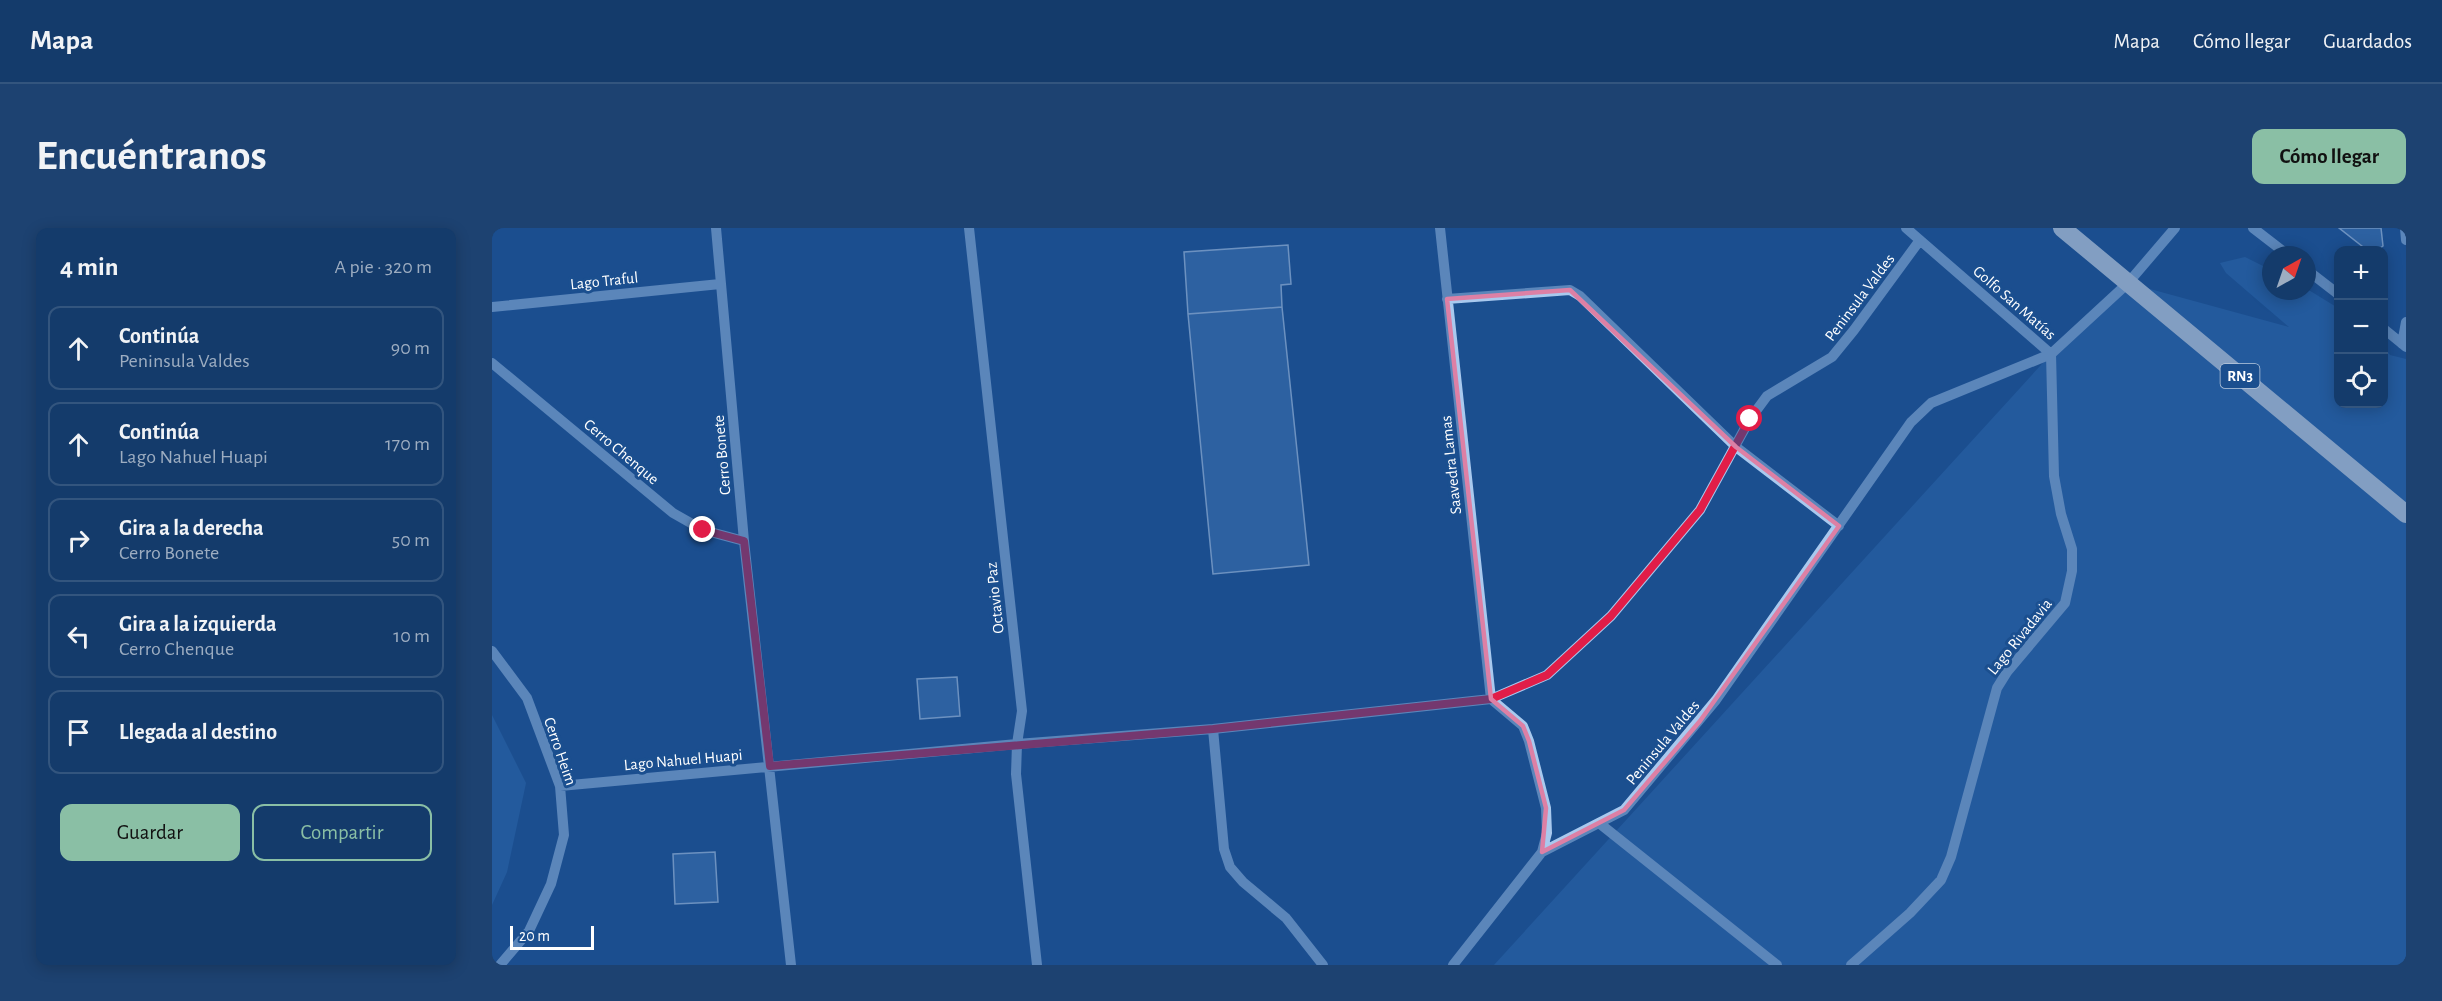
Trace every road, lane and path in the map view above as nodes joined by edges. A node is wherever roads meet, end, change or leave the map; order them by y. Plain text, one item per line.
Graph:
1 (716, 228) edge
2 (969, 228) edge
3 (1440, 228) edge
4 (1906, 228) edge
5 (2061, 228) edge
6 (2175, 228) edge
7 (2253, 228) edge
8 (2405, 228) edge
9 (1920, 240) junction
10 (2406, 240) edge
11 (2276, 246) edge
12 (2316, 277) edge
13 (2128, 283) junction
14 (720, 284) junction
15 (2334, 291) edge
16 (1447, 299) junction
17 (492, 307) edge
18 (2406, 322) edge
19 (2388, 332) edge
20 (2404, 345) edge
21 (2051, 354) junction
22 (492, 363) edge
23 (1736, 447) junction
24 (2406, 514) edge
25 (1839, 526) junction
26 (744, 541) junction
27 (492, 651) edge
28 (1491, 699) junction
29 (1213, 729) junction
30 (1017, 744) junction
31 (770, 766) junction
32 (560, 786) junction
33 (1599, 823) junction
34 (1542, 852) junction
35 (500, 965) edge
36 (791, 965) edge
37 (1036, 965) edge
38 (1323, 965) edge
39 (1453, 965) edge
40 (1777, 965) edge
41 (1851, 965) edge

1 - 14 street, Cerro Bonete
2 - 30 street, Octavio Paz
3 - 16 street, Saavedra Lamas
4 - 9 street, Golfo San Matías
5 - 13 highway, RN3
6 - 13 street, Golfo San Matías
7 - 11 street
8 - 10 street
9 - 21 street, Golfo San Matías
9 - 23 street, Peninsula Valdes
12 - 15 street
13 - 21 street, Golfo San Matías
13 - 24 highway, RN3
14 - 17 street, Lago Traful
14 - 26 street, Cerro Bonete
16 - 23 street
16 - 28 street, Saavedra Lamas
18 - 20 street
19 - 20 street
21 - 25 street, Peninsula Valdes
21 - 41 street, Lago Rivadavia
22 - 26 street, Cerro Chenque
23 - 25 street
23 - 28 street, Peninsula Valdes
25 - 33 street, Peninsula Valdes
26 - 31 street, Cerro Bonete
27 - 32 street, Cerro Heim
28 - 29 street, Lago Nahuel Huapi
28 - 34 street, Peninsula Valdes
29 - 30 street, Lago Nahuel Huapi
29 - 38 street
30 - 31 street, Lago Nahuel Huapi
30 - 37 street, Octavio Paz
31 - 32 street, Lago Nahuel Huapi
31 - 36 street, Cerro Bonete
32 - 35 street, Cerro Heim
33 - 34 street, Peninsula Valdes
33 - 40 street
34 - 39 street, Peninsula Valdes

